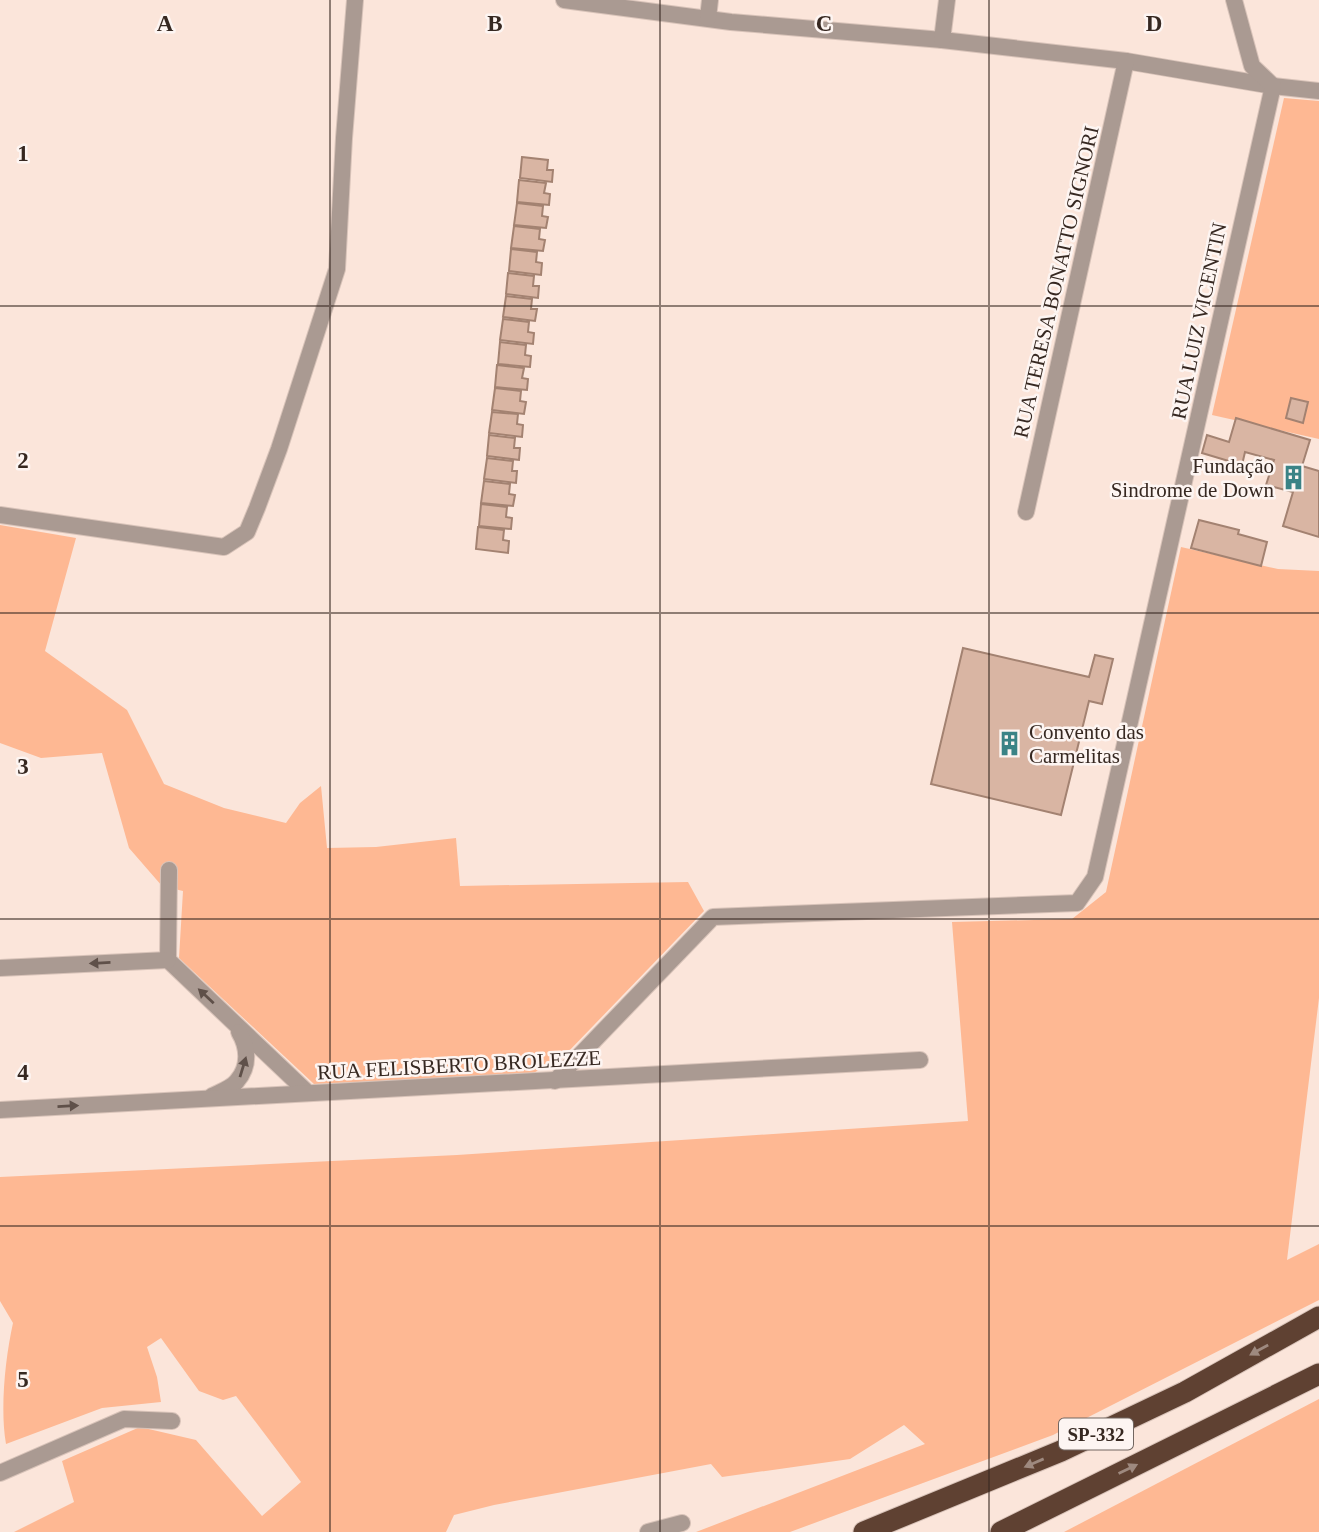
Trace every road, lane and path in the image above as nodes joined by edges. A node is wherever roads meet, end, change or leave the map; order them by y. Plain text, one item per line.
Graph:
1 (355, 0) edge
2 (564, 0) edge
3 (710, 0) edge
4 (947, 0) edge
5 (1234, 0) edge
6 (708, 18) junction
7 (942, 40) junction
8 (1126, 61) junction
9 (1273, 86) junction
10 (1319, 90) edge
11 (1026, 512) dead end
12 (0, 515) edge
13 (169, 870) dead end
14 (168, 960) junction
15 (0, 968) edge
16 (232, 1021) junction
17 (920, 1060) dead end
18 (555, 1081) junction
19 (309, 1093) junction
20 (207, 1099) junction
21 (0, 1110) edge
22 (1319, 1317) edge
23 (1319, 1374) edge
24 (172, 1420) dead end
25 (0, 1473) edge
26 (682, 1523) dead end
27 (648, 1532) edge
28 (864, 1532) edge
29 (1001, 1532) edge

1 - 12 street
2 - 6 street
3 - 6 street
4 - 7 street
5 - 9 street
6 - 7 street
7 - 8 street
8 - 9 street
8 - 11 street, RUA TERESA BONATTO SIGNORI
9 - 10 street
9 - 18 street, RUA LUIZ VICENTIN
13 - 14 street
14 -> 15 street
16 -> 14 street
16 - 19 street
20 -> 16 street
17 - 18 street, RUA FELISBERTO BROLEZZE
18 - 19 street, RUA FELISBERTO BROLEZZE
19 - 20 street, RUA FELISBERTO BROLEZZE
21 -> 20 street, RUA FELISBERTO BROLEZZE
22 -> 28 highway, SP-332
29 -> 23 highway, SP-332
24 - 25 street
26 - 27 street

